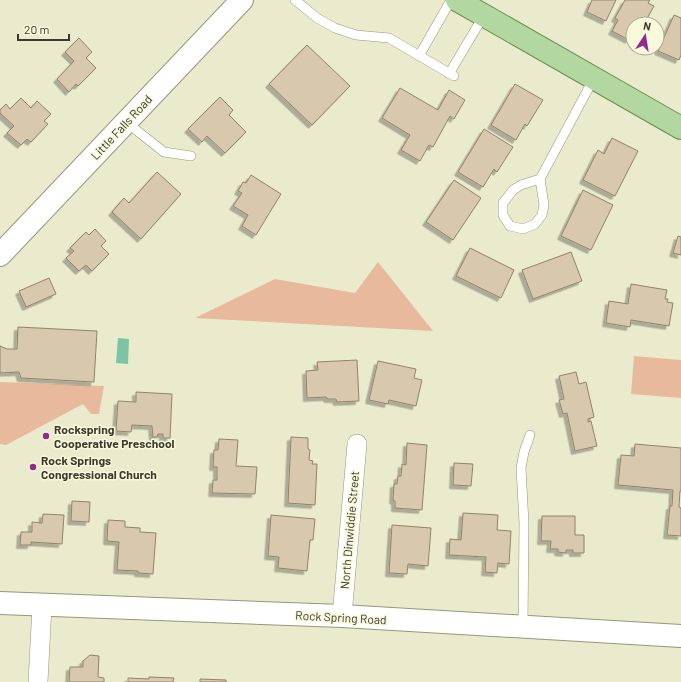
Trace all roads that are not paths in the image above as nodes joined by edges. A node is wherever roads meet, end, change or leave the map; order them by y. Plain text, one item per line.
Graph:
1 (242, 0) edge
2 (295, 0) edge
3 (451, 0) edge
4 (457, 0) edge
5 (484, 15) junction
6 (419, 56) junction
7 (594, 78) junction
8 (126, 122) junction
9 (681, 128) edge
10 (191, 156) dead end
11 (540, 179) junction
12 (0, 255) edge
13 (530, 435) dead end
14 (357, 444) dead end
15 (0, 603) edge
16 (42, 606) junction
17 (342, 616) junction
18 (523, 627) junction
19 (681, 636) edge
20 (38, 682) edge

1 - 8 street, Little Falls Road
2 - 6 lane
3 - 6 lane
4 - 5 main road
5 - 6 lane
5 - 7 main road
7 - 9 main road
7 - 11 lane
8 - 10 lane
8 - 12 street, Little Falls Road
11 - 11 lane
13 - 18 lane
14 - 17 street, North Dinwiddie Street
15 - 16 street, Rock Spring Road
16 - 17 street, Rock Spring Road
16 - 20 street
17 - 18 street, Rock Spring Road
18 - 19 street, Rock Spring Road

